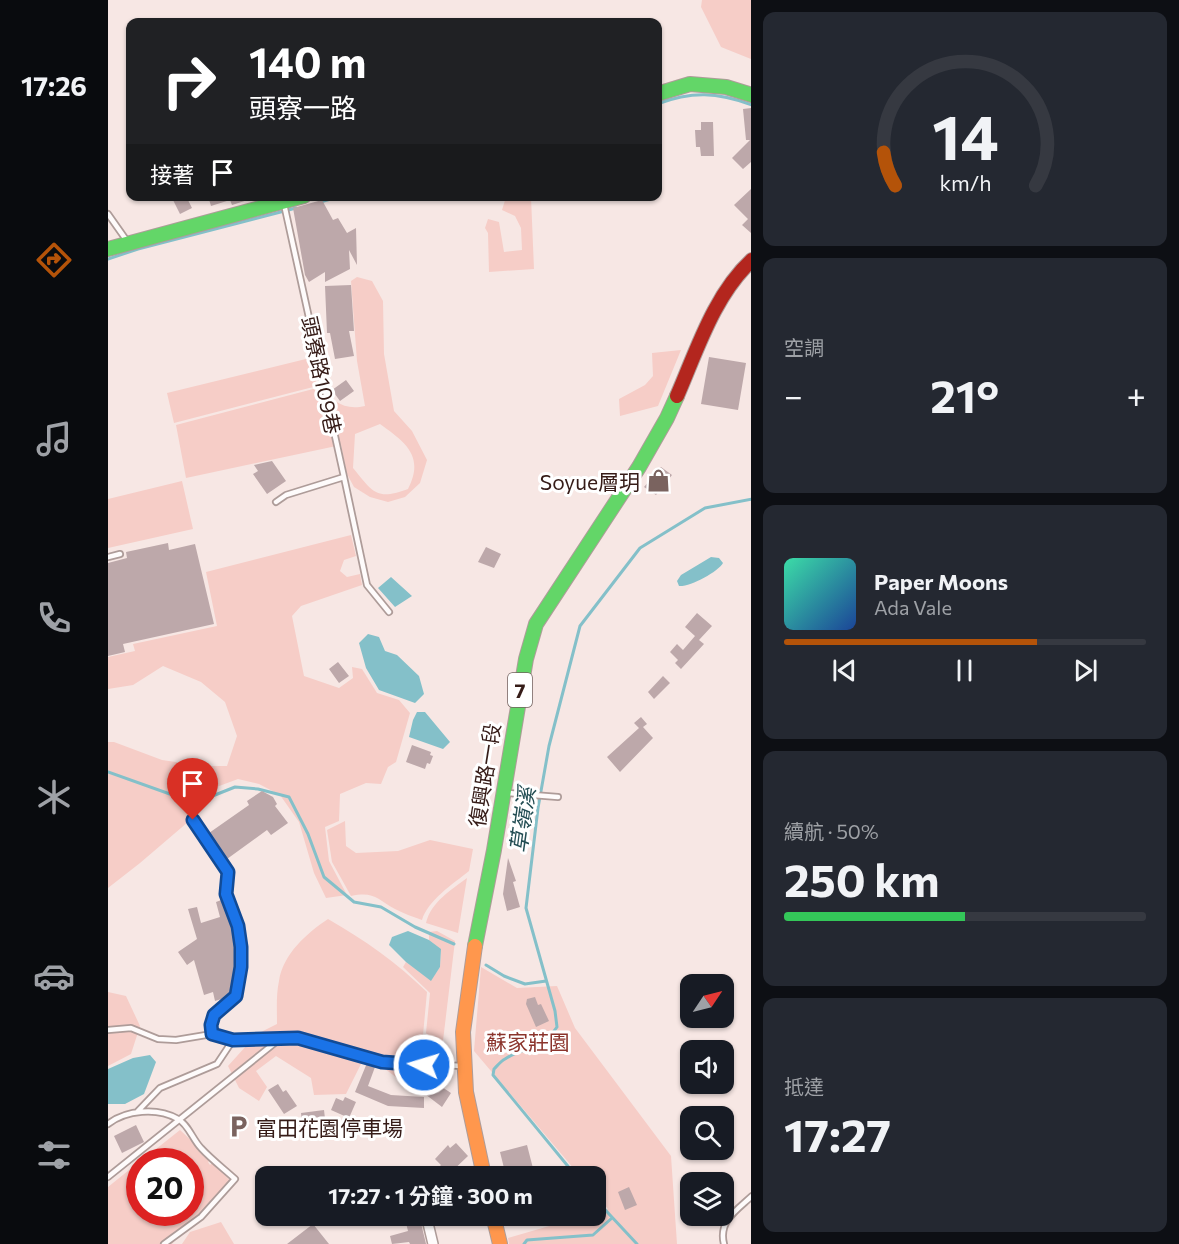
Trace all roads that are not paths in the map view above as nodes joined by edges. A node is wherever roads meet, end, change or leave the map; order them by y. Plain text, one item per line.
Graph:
1 (662, 92) edge
2 (751, 95) edge
3 (283, 201) joint
4 (108, 214) edge
5 (128, 242) junction
6 (108, 249) edge
7 (751, 261) edge
8 (344, 477) junction
9 (276, 502) dead end
10 (120, 554) dead end
11 (108, 556) edge
12 (389, 612) dead end
13 (502, 793) junction
14 (558, 797) dead end
15 (193, 820) dead end
16 (108, 1030) edge
17 (212, 1034) junction
18 (281, 1038) junction
19 (233, 1040) junction
20 (463, 1066) junction
21 (137, 1112) junction
22 (180, 1120) junction
23 (108, 1124) edge
24 (482, 1166) edge
25 (108, 1177) edge
26 (751, 1197) edge
27 (429, 1226) edge
28 (496, 1226) edge
29 (164, 1244) edge
30 (433, 1244) edge
31 (500, 1244) edge
32 (724, 1244) edge

1 - 2 main road
3 - 5 main road
3 - 8 lane, 頭寮路109巷
4 - 5 lane
5 - 6 main road
7 - 13 main road, 復興路一段 / 7
8 - 9 lane
8 - 12 lane, 頭寮路109巷
10 - 11 lane
13 - 14 lane
13 - 20 main road, 復興路一段 / 7
15 - 17 lane
16 - 17 lane
17 - 19 lane
18 - 19 lane
18 - 20 lane
18 - 22 lane
19 - 21 lane
20 - 24 main road, 復興路一段 / 7
21 - 22 lane
21 - 23 lane
22 - 25 lane
22 - 29 lane
26 - 32 lane
27 - 30 street
28 - 31 main road

